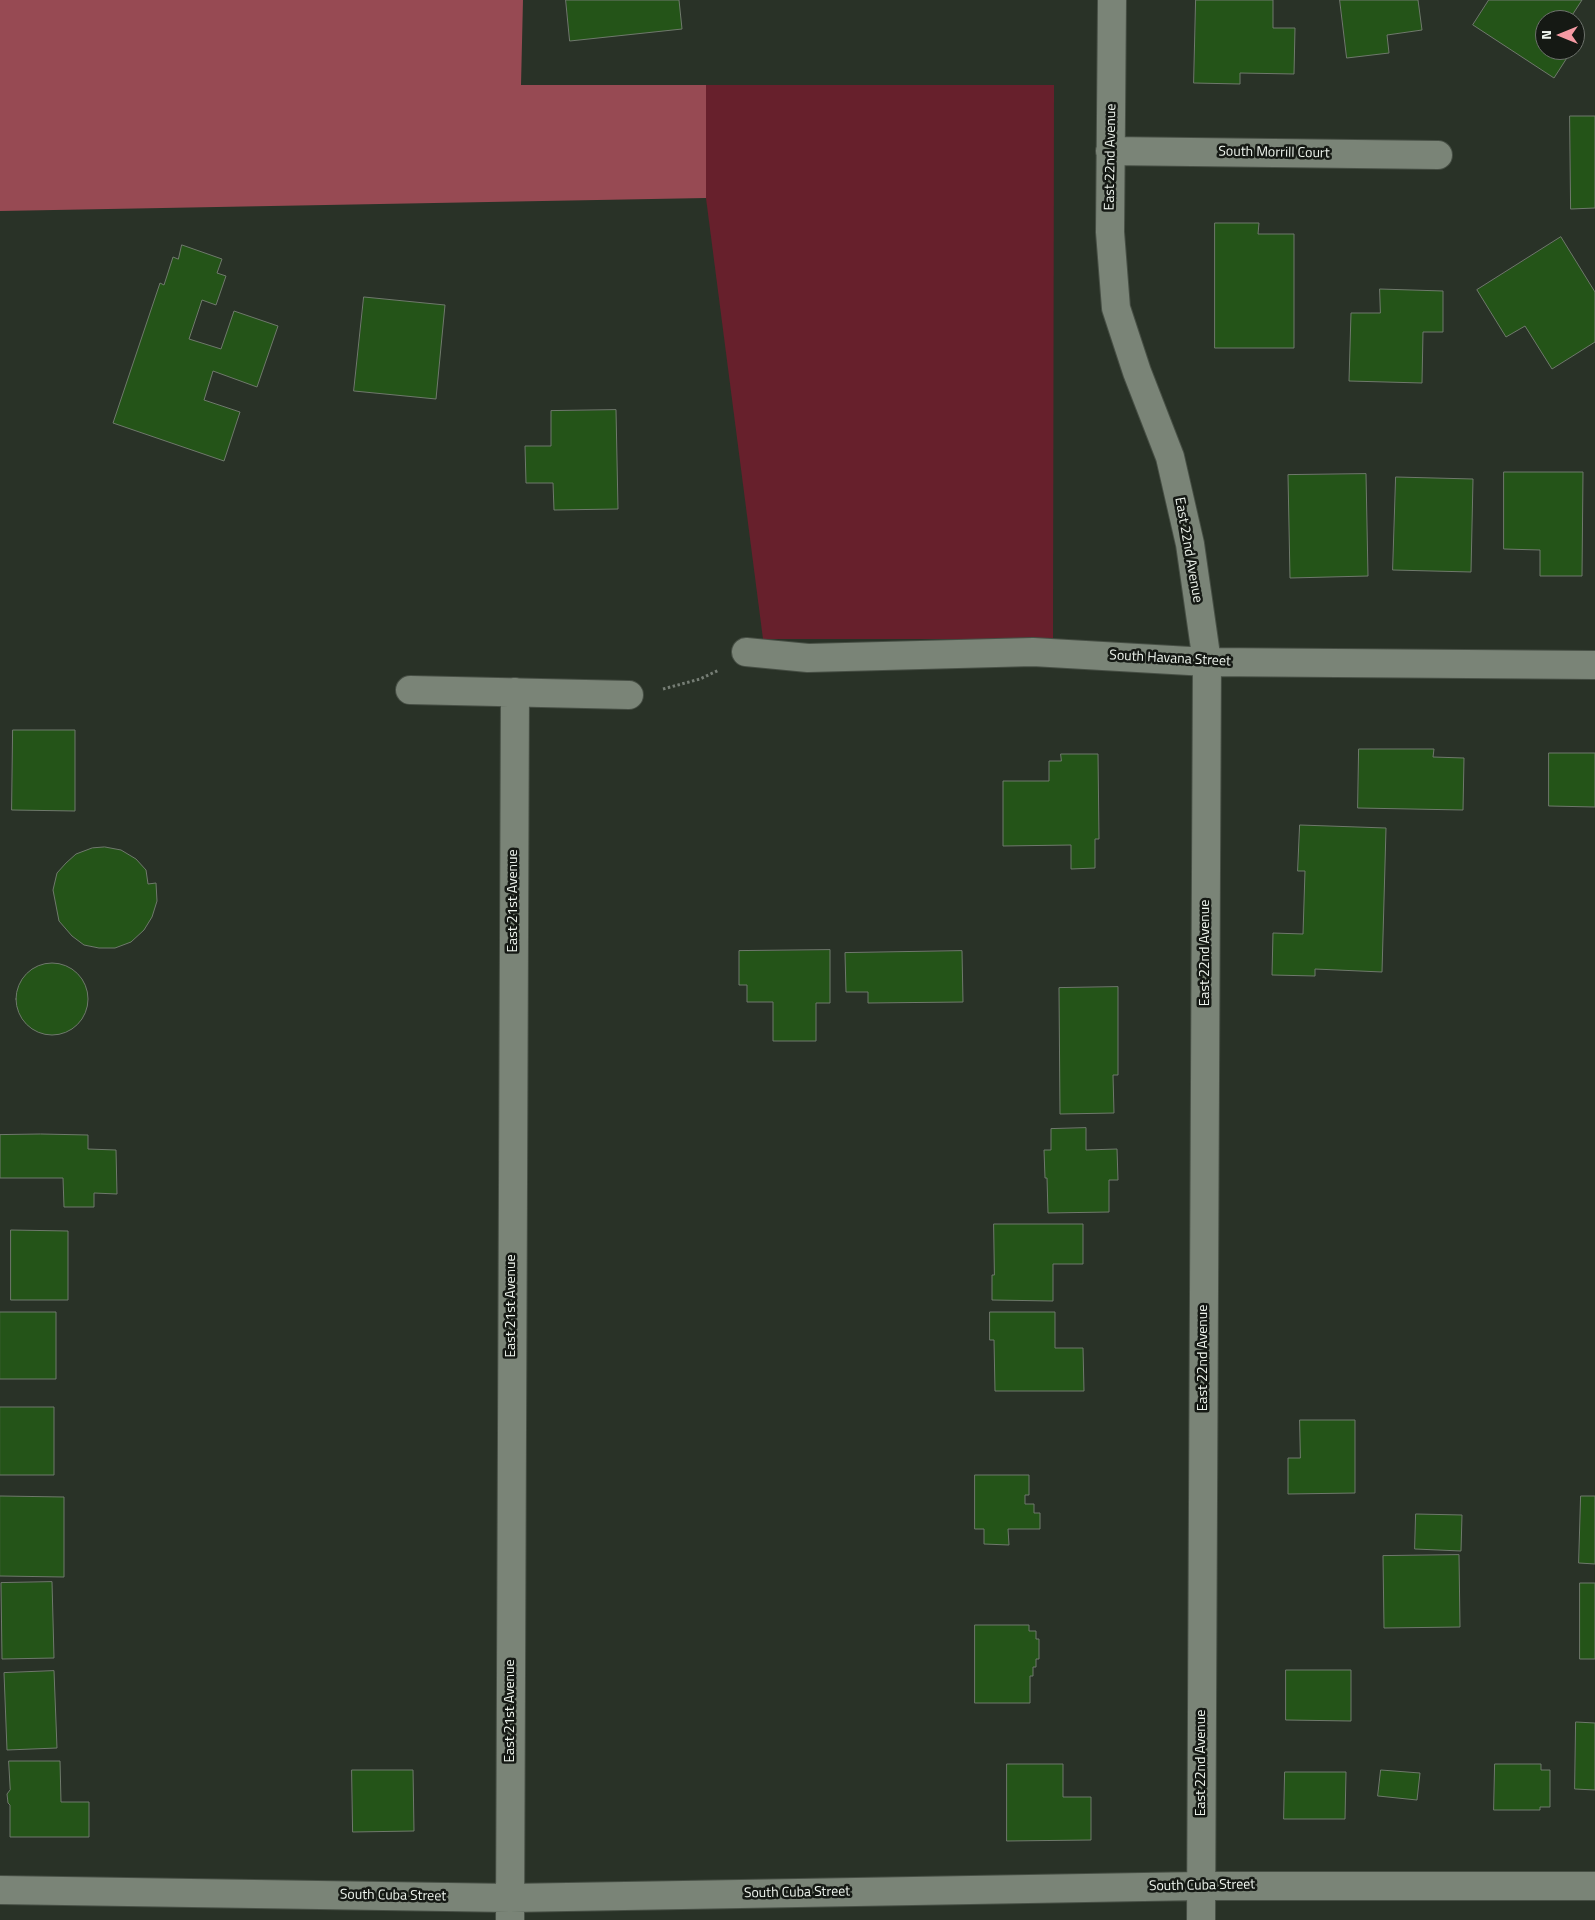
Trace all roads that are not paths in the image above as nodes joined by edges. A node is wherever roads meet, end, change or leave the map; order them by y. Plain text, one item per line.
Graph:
1 (1112, 0) edge
2 (1110, 151) junction
3 (1438, 155) dead end
4 (746, 652) road end
5 (1207, 662) junction
6 (1595, 665) edge
7 (410, 690) dead end
8 (514, 692) junction
9 (629, 695) road end
10 (1201, 1886) junction
11 (1595, 1886) edge
12 (0, 1890) edge
13 (510, 1909) edge
14 (1201, 1920) edge

1 - 2 street, East 22nd Avenue
2 - 3 street, South Morrill Court
2 - 5 street, East 22nd Avenue
4 - 5 street, South Havana Street
5 - 6 street, South Havana Street
5 - 10 street, East 22nd Avenue
7 - 8 street
8 - 9 street
8 - 13 street, East 21st Avenue
10 - 11 street, South Cuba Street
10 - 13 street, South Cuba Street
10 - 14 street, East 22nd Avenue
12 - 13 street, South Cuba Street

